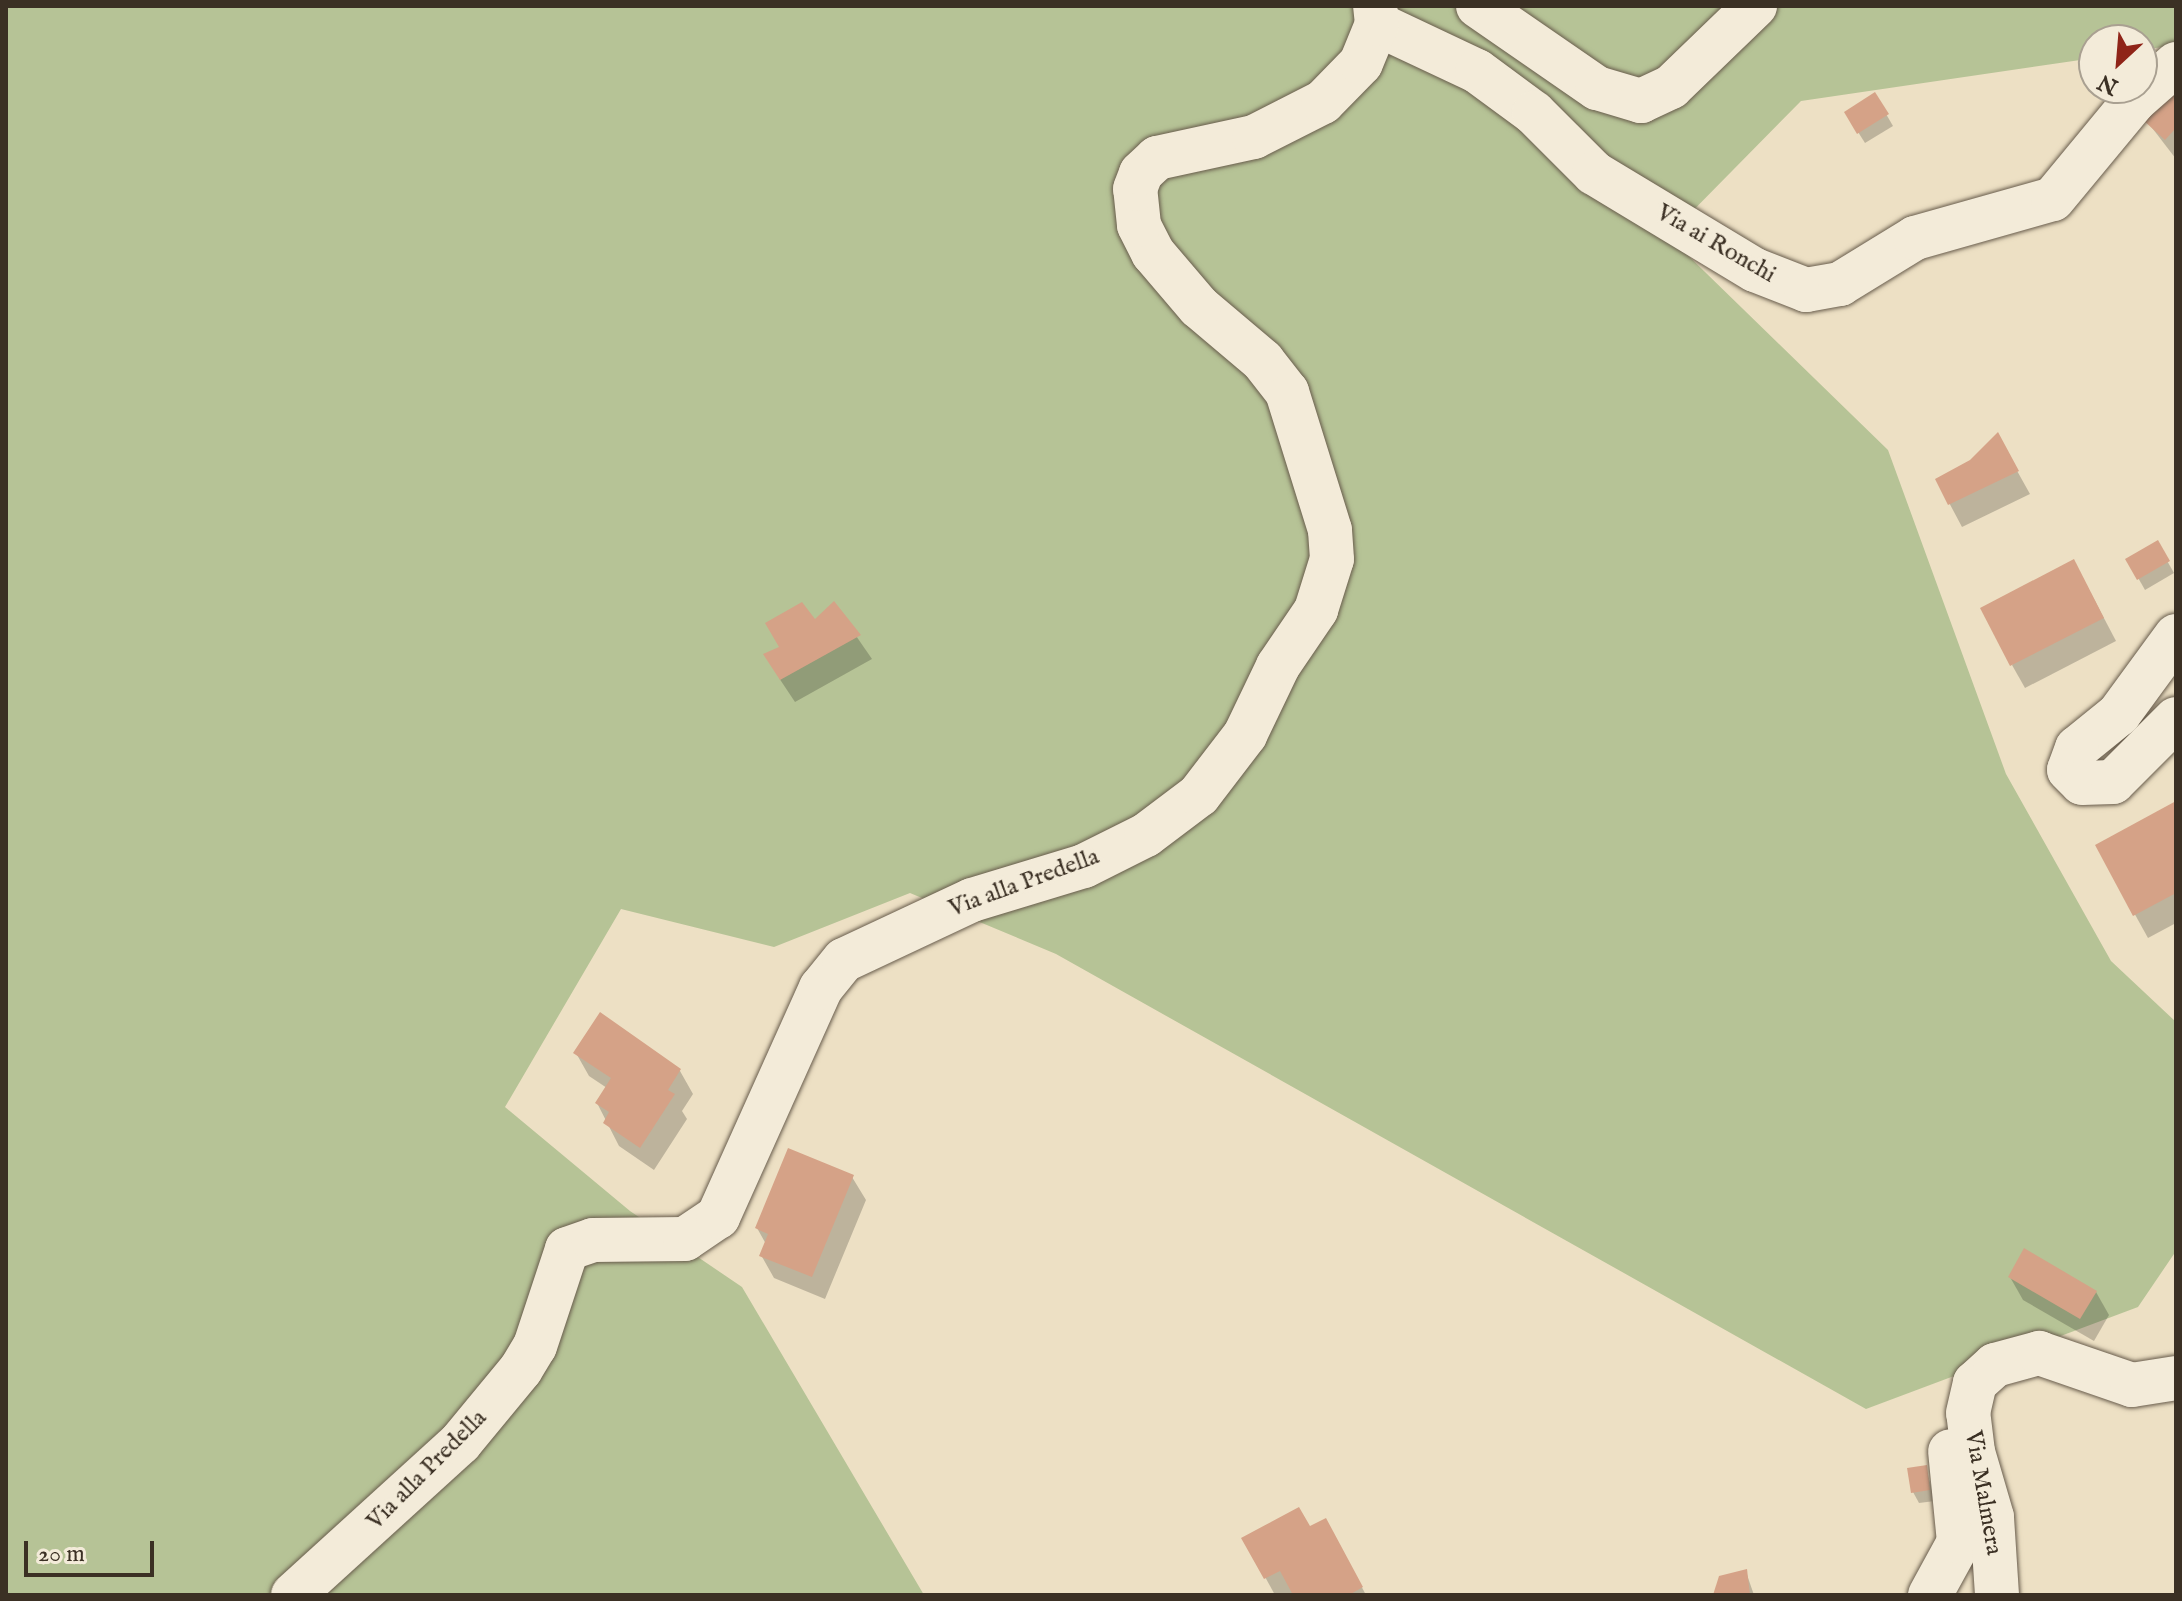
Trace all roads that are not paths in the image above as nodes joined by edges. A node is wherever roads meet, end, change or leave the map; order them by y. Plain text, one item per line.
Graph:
1 (1478, 6) edge
2 (1755, 6) edge
3 (1376, 15) edge
4 (2176, 64) edge
5 (2176, 636) edge
6 (2176, 719) edge
7 (2176, 1378) edge
8 (1971, 1392) junction
9 (293, 1595) edge
10 (1930, 1595) edge
11 (1997, 1595) edge

1 - 2 street
3 - 4 street, Via ai Ronchi
3 - 9 street, Via alla Predella
5 - 6 street
7 - 8 street, Via Malmera
8 - 10 street, Via Malmera
8 - 11 street, Via Malmera

